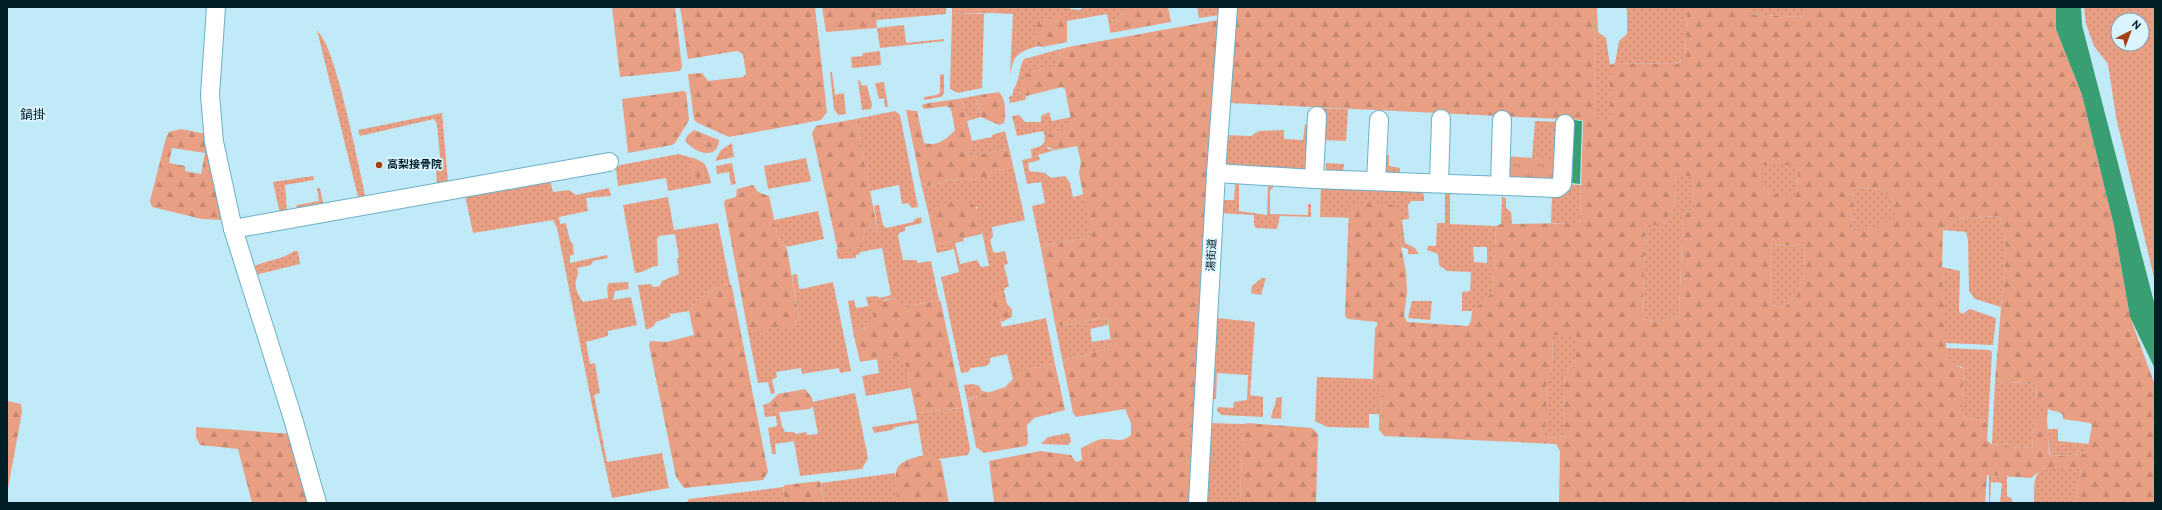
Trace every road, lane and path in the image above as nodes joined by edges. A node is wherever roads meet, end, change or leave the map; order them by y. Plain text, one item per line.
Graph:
1 (216, 7) edge
2 (1228, 7) edge
3 (1317, 116) dead end
4 (1441, 119) dead end
5 (1379, 120) dead end
6 (1502, 120) dead end
7 (1565, 124) dead end
8 (609, 162) dead end
9 (1216, 173) junction
10 (1314, 179) junction
11 (1376, 181) junction
12 (1439, 183) junction
13 (1500, 185) junction
14 (233, 229) junction
15 (317, 503) edge
16 (1198, 503) edge

1 - 14 street
2 - 9 street, 湯街道
3 - 10 street
4 - 12 street
5 - 11 street
6 - 13 street
7 - 13 street
8 - 14 street
9 - 10 street
9 - 16 street, 湯街道
10 - 11 street
11 - 12 street
12 - 13 street
14 - 15 street

